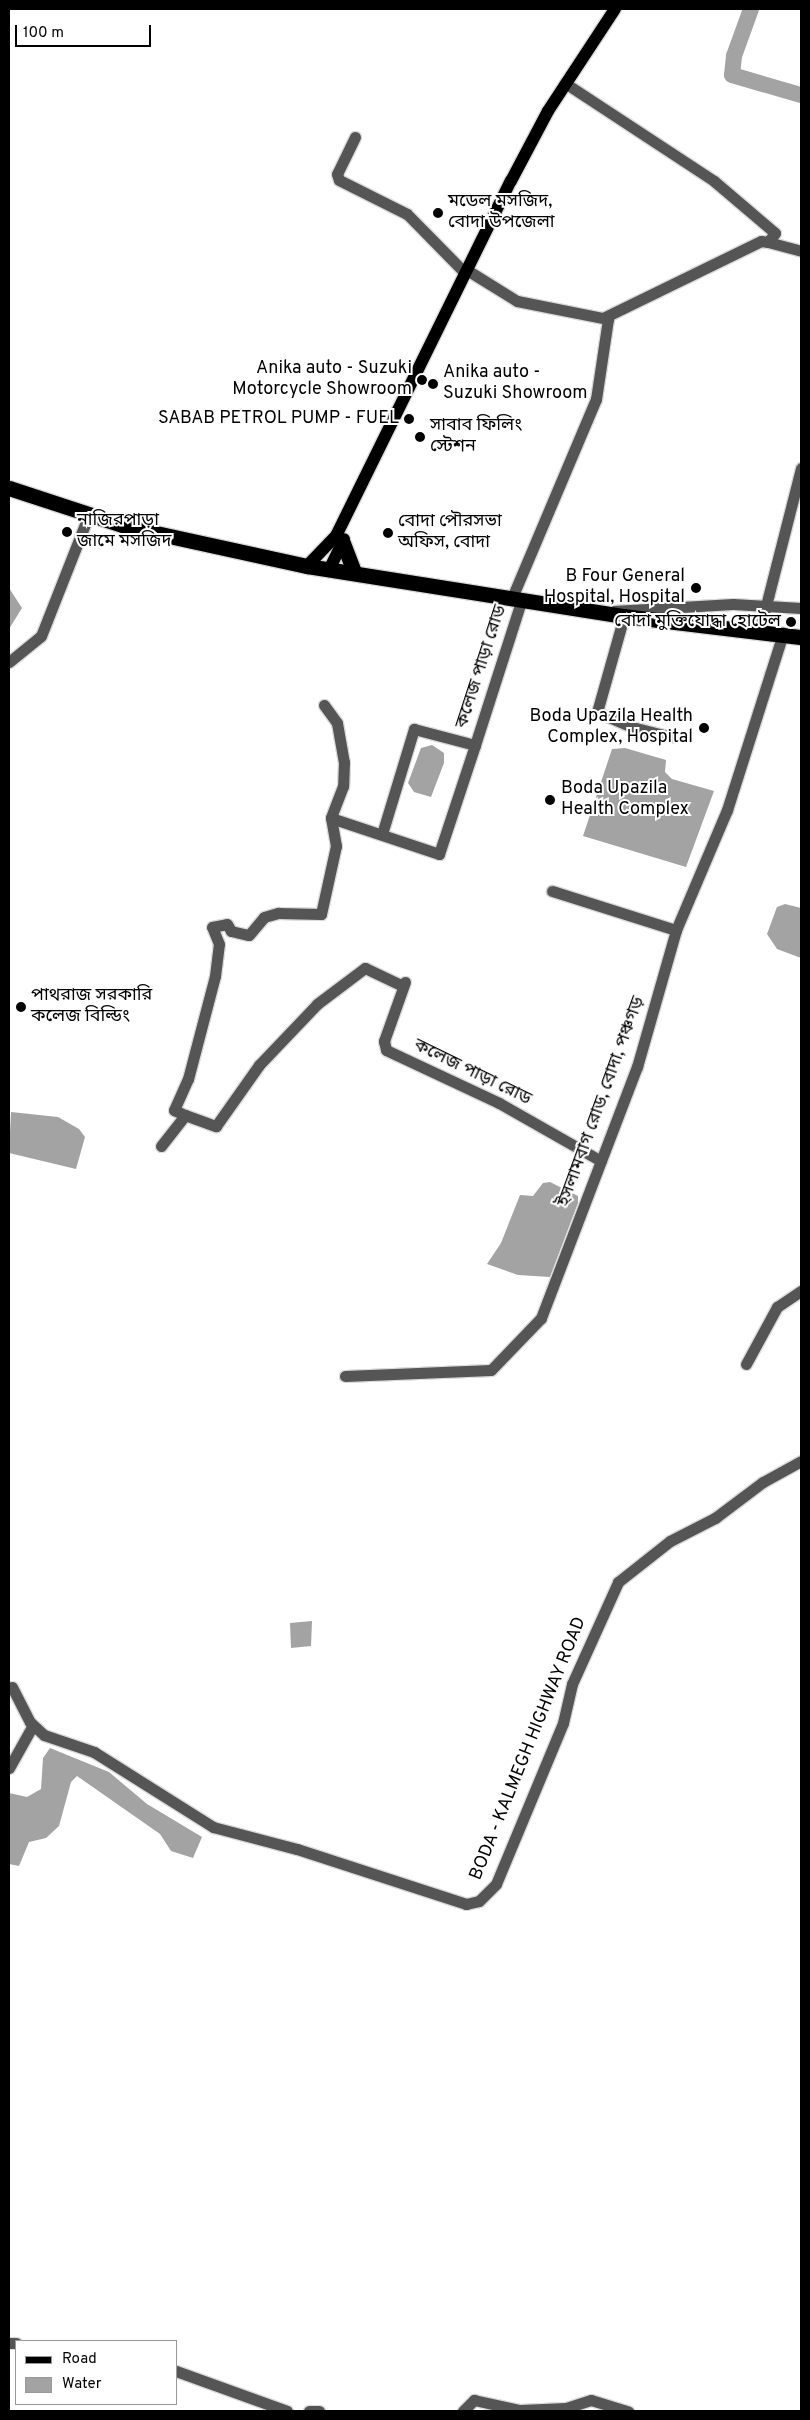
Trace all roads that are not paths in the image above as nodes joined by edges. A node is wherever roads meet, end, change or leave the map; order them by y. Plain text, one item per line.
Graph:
1 (615, 9) edge
2 (565, 83) junction
3 (356, 137) dead end
4 (768, 242) junction
5 (801, 251) edge
6 (466, 271) junction
7 (605, 317) junction
8 (801, 468) edge
9 (9, 488) edge
10 (349, 506) junction
11 (89, 514) junction
12 (343, 543) junction
13 (307, 566) junction
14 (330, 568) junction
15 (354, 572) junction
16 (517, 598) junction
17 (764, 606) junction
18 (801, 608) edge
19 (602, 612) junction
20 (624, 616) junction
21 (760, 629) junction
22 (783, 633) junction
23 (801, 636) edge
24 (9, 662) edge
25 (324, 705) dead end
26 (671, 737) dead end
27 (475, 745) junction
28 (331, 818) junction
29 (382, 834) dead end
30 (552, 891) dead end
31 (676, 930) junction
32 (180, 1112) junction
33 (161, 1146) dead end
34 (601, 1161) junction
35 (801, 1291) edge
36 (746, 1364) dead end
37 (345, 1376) dead end
38 (801, 1461) edge
39 (12, 1687) dead end
40 (33, 1725) junction
41 (9, 1768) edge
42 (178, 2372) edge
43 (288, 2411) edge
44 (309, 2411) edge
45 (319, 2411) edge
46 (463, 2411) edge
47 (628, 2411) edge

1 - 2 main road
2 - 4 street
2 - 6 main road
3 - 6 street
4 - 5 street
4 - 7 street
6 - 7 street
6 - 10 main road
7 - 16 street, কলেজ পাড়া রোড
8 - 17 street
9 - 11 highway
10 - 12 main road
10 - 13 main road
11 - 13 highway
11 - 24 street
12 - 14 main road
12 - 15 highway
13 - 14 highway
14 - 15 highway
15 - 16 highway
16 - 19 highway
16 - 27 street, কলেজ পাড়া রোড
17 - 18 street
17 - 19 street
17 - 21 street
19 - 20 highway
20 - 21 highway
20 - 26 street
21 - 22 highway
22 - 23 highway
22 - 31 street, ইসলামবাগ রোড, বোদা, পঞ্চগড়
25 - 28 street
27 - 28 street, কলেজ পাড়া রোড
27 - 29 street, কলেজ পাড়া রোড
28 - 32 street
30 - 31 street
31 - 34 street, ইসলামবাগ রোড, বোদা, পঞ্চগড়
32 - 33 street
32 - 34 street, কলেজ পাড়া রোড
34 - 37 street, ইসলামবাগ রোড, বোদা, পঞ্চগড়
35 - 36 street
38 - 40 street, BODA - KALMEGH HIGHWAY ROAD
39 - 40 street, BODA - KALMEGH HIGHWAY ROAD
40 - 41 street
42 - 43 street
44 - 45 street
46 - 47 street

